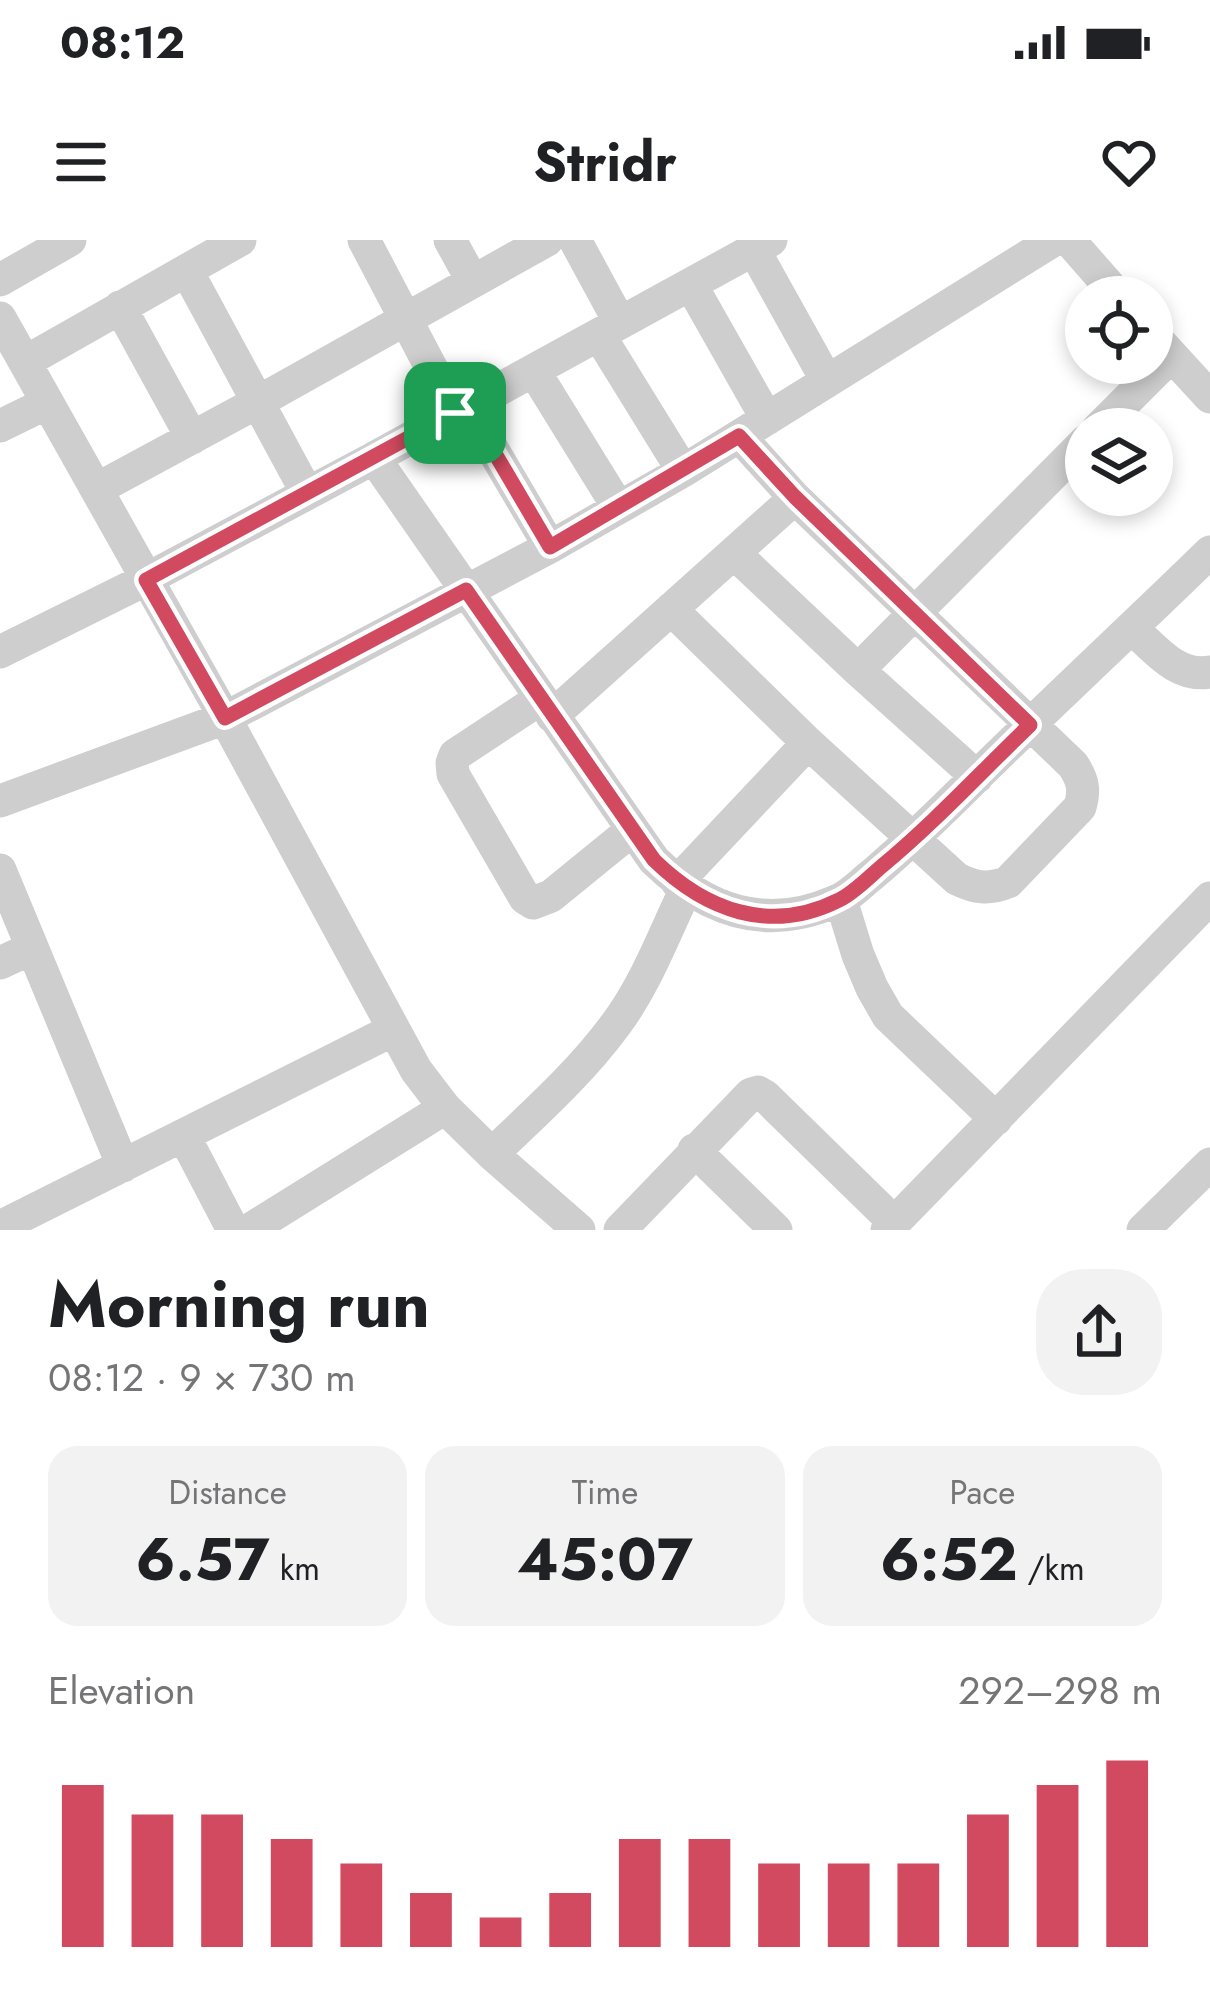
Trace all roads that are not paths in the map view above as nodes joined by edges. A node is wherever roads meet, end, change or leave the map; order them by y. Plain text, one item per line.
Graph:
1 (70, 240) edge
2 (240, 240) edge
3 (364, 240) edge
4 (450, 240) edge
5 (547, 240) edge
6 (574, 240) edge
7 (1054, 240) edge
8 (1069, 240) edge
9 (766, 243) edge
10 (187, 272) junction
11 (1101, 276) edge
12 (0, 280) edge
13 (472, 280) junction
14 (691, 285) junction
15 (120, 308) junction
16 (0, 318) edge
17 (406, 319) junction
18 (609, 328) junction
19 (1173, 357) edge
20 (25, 362) junction
21 (534, 371) junction
22 (826, 381) junction
23 (1132, 384) edge
24 (1210, 398) edge
25 (47, 403) junction
26 (256, 403) junction
27 (1114, 408) edge
28 (461, 410) junction
29 (0, 426) edge
30 (753, 428) junction
31 (192, 438) junction
32 (374, 458) junction
33 (1065, 462) edge
34 (682, 471) junction
35 (97, 489) junction
36 (307, 493) junction
37 (795, 497) junction
38 (618, 506) junction
39 (550, 547) junction
40 (1210, 551) edge
41 (734, 553) junction
42 (146, 580) junction
43 (466, 590) junction
44 (671, 609) junction
45 (915, 612) junction
46 (1132, 628) junction
47 (0, 652) edge
48 (857, 670) junction
49 (1210, 671) edge
50 (546, 708) junction
51 (225, 718) junction
52 (1030, 725) junction
53 (808, 743) junction
54 (976, 777) junction
55 (0, 801) edge
56 (632, 830) junction
57 (916, 838) junction
58 (0, 870) edge
59 (681, 886) junction
60 (1210, 898) edge
61 (841, 900) junction
62 (32, 948) junction
63 (0, 963) edge
64 (393, 1030) junction
65 (445, 1108) junction
66 (996, 1118) junction
67 (184, 1136) junction
68 (694, 1150) junction
69 (491, 1154) junction
70 (1210, 1163) edge
71 (123, 1166) junction
72 (8, 1222) edge
73 (565, 1226) edge
74 (891, 1226) edge
75 (233, 1230) edge
76 (249, 1230) edge
77 (620, 1230) edge
78 (776, 1230) edge
79 (1143, 1230) edge

1 - 12 street
2 - 10 street
3 - 17 street
4 - 13 street
5 - 13 street
6 - 18 street
7 - 22 street
8 - 11 street
9 - 14 street
9 - 22 street
10 - 15 street
10 - 26 street
13 - 17 street
14 - 18 street
14 - 30 street
15 - 20 street
15 - 31 street
16 - 20 street
17 - 26 street
17 - 28 street
18 - 21 street
18 - 34 street
19 - 24 street
20 - 25 street
21 - 28 street
21 - 38 street
22 - 30 street
23 - 27 street
25 - 29 street
25 - 35 street
26 - 31 street
26 - 36 street
28 - 32 street
28 - 39 street
30 - 34 street
30 - 37 street
31 - 35 street
32 - 36 street
32 - 43 street
33 - 45 street
34 - 38 street
35 - 42 street
36 - 42 street
37 - 41 street
37 - 45 street
38 - 39 street
39 - 43 street
40 - 46 street
41 - 44 street
41 - 48 street
42 - 47 street
42 - 51 street
43 - 50 street
43 - 51 street
44 - 50 street
44 - 53 street
45 - 48 street
45 - 52 street
46 - 49 street
46 - 52 street
48 - 54 street
50 - 56 street
50 - 56 street
51 - 55 street
51 - 64 street
52 - 54 street
52 - 57 street
53 - 57 street
53 - 59 street
54 - 57 street
56 - 59 street
57 - 61 street
58 - 62 street
59 - 61 street
59 - 69 street
60 - 66 street
61 - 66 street
62 - 63 street
62 - 71 street
64 - 65 street
64 - 67 street
65 - 69 street
65 - 76 street
66 - 74 street
67 - 71 street
67 - 75 street
68 - 74 street
68 - 77 street
68 - 78 street
69 - 73 street
70 - 79 street
71 - 72 street

